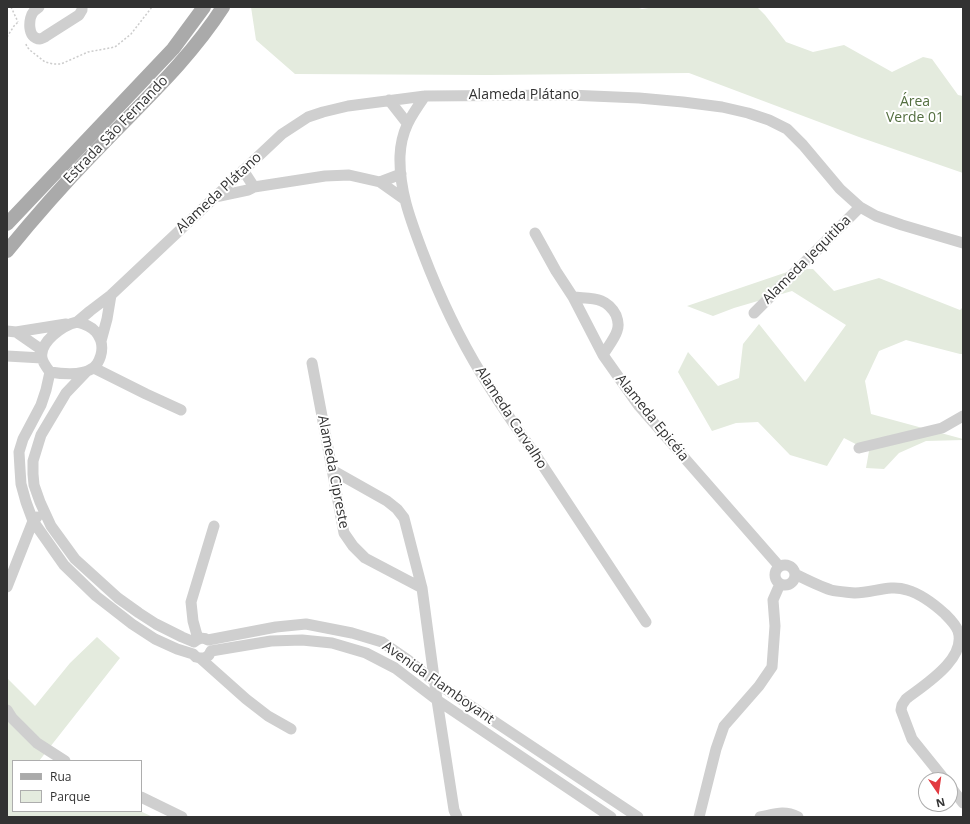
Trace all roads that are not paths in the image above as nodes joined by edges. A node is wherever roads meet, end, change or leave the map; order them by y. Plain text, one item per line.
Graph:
1 (39, 7) edge
2 (82, 7) edge
3 (204, 7) edge
4 (223, 7) edge
5 (425, 96) junction
6 (389, 100) junction
7 (407, 123) junction
8 (243, 170) junction
9 (401, 174) junction
10 (380, 182) junction
11 (254, 188) junction
12 (214, 197) junction
13 (404, 199) junction
14 (860, 208) junction
15 (7, 224) edge
16 (535, 232) dead end
17 (963, 243) edge
18 (7, 251) edge
19 (111, 295) junction
20 (573, 297) junction
21 (754, 313) dead end
22 (73, 323) junction
23 (11, 332) edge
24 (101, 341) junction
25 (42, 354) junction
26 (603, 355) junction
27 (7, 356) edge
28 (312, 363) dead end
29 (91, 369) junction
30 (50, 372) junction
31 (181, 410) dead end
32 (963, 416) edge
33 (859, 448) dead end
34 (332, 470) junction
35 (44, 511) junction
36 (33, 521) junction
37 (214, 526) dead end
38 (779, 566) junction
39 (795, 574) junction
40 (780, 584) junction
41 (7, 588) edge
42 (422, 588) junction
43 (646, 622) dead end
44 (203, 643) junction
45 (197, 656) junction
46 (435, 682) junction
47 (437, 700) junction
48 (472, 707) junction
49 (7, 710) edge
50 (465, 719) junction
51 (291, 729) dead end
52 (63, 760) edge
53 (939, 772) edge
54 (142, 797) edge
55 (182, 817) edge
56 (457, 817) edge
57 (612, 817) edge
58 (638, 817) edge
59 (699, 817) edge
60 (760, 817) edge
61 (798, 817) edge

1 - 2 street
3 - 15 main road, Estrada São Fernando
4 - 18 main road, Estrada São Fernando
5 - 6 street, Alameda Plátano
5 - 7 street, Alameda Carvalho
5 - 14 street, Alameda Plátano
6 - 7 street
6 - 8 street, Alameda Plátano
7 - 9 street, Alameda Carvalho
8 - 11 street
8 - 12 street, Alameda Plátano
9 - 10 street
9 - 13 street, Alameda Carvalho
10 - 11 street
10 - 13 street
11 - 12 street
12 - 19 street, Alameda Plátano
13 - 43 street, Alameda Carvalho
14 - 17 street, Alameda Plátano
14 - 21 street, Alameda Jequitiba
16 - 20 street, Alameda Epicéia
19 - 22 street, Alameda Plátano
19 - 24 street
20 - 26 street, Alameda Epicéia
20 - 26 street
22 - 23 street
22 - 24 street
22 - 25 street
23 - 25 street
24 - 29 street
25 - 27 street
25 - 30 street
26 - 38 street, Alameda Epicéia
28 - 34 street, Alameda Cipreste
29 - 30 street
29 - 31 street
29 - 35 street
30 - 36 street
32 - 33 street
34 - 42 street
34 - 42 street, Alameda Cipreste
35 - 36 street
35 - 44 street
36 - 41 street
36 - 45 street
37 - 44 street
38 - 39 street
38 - 40 street
39 - 40 street
39 - 53 street
40 - 59 street
42 - 46 street
44 - 45 street
44 - 45 street, Avenida Flamboyant
44 - 46 street, Avenida Flamboyant
44 - 47 street, Avenida Flamboyant
45 - 51 street
46 - 47 street
46 - 48 street, Avenida Flamboyant
47 - 50 street, Avenida Flamboyant
47 - 56 street
48 - 50 street
48 - 58 street, Avenida Flamboyant
49 - 52 street
50 - 57 street, Avenida Flamboyant
54 - 55 street
60 - 61 street

